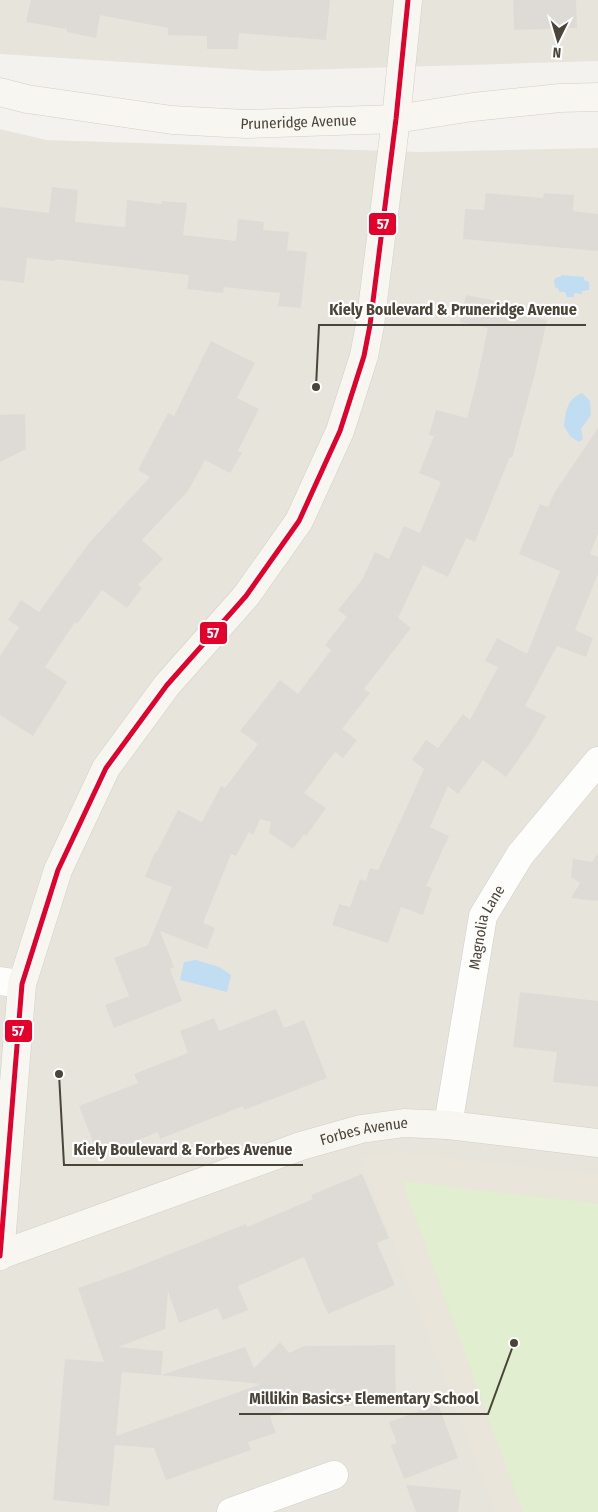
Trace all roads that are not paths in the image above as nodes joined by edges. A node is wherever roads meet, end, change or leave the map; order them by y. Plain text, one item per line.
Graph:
1 (408, 0) edge
2 (0, 92) edge
3 (598, 97) edge
4 (396, 119) junction
5 (598, 762) edge
6 (11, 983) edge
7 (448, 1125) junction
8 (598, 1143) edge
9 (0, 1255) edge
10 (334, 1475) dead end
11 (231, 1512) edge

1 - 4 main road
2 - 4 main road, Pruneridge Avenue
3 - 4 main road, Pruneridge Avenue
4 - 6 main road
5 - 7 street, Magnolia Lane
6 - 9 main road
7 - 8 main road, Forbes Avenue
7 - 9 main road, Forbes Avenue
10 - 11 street

